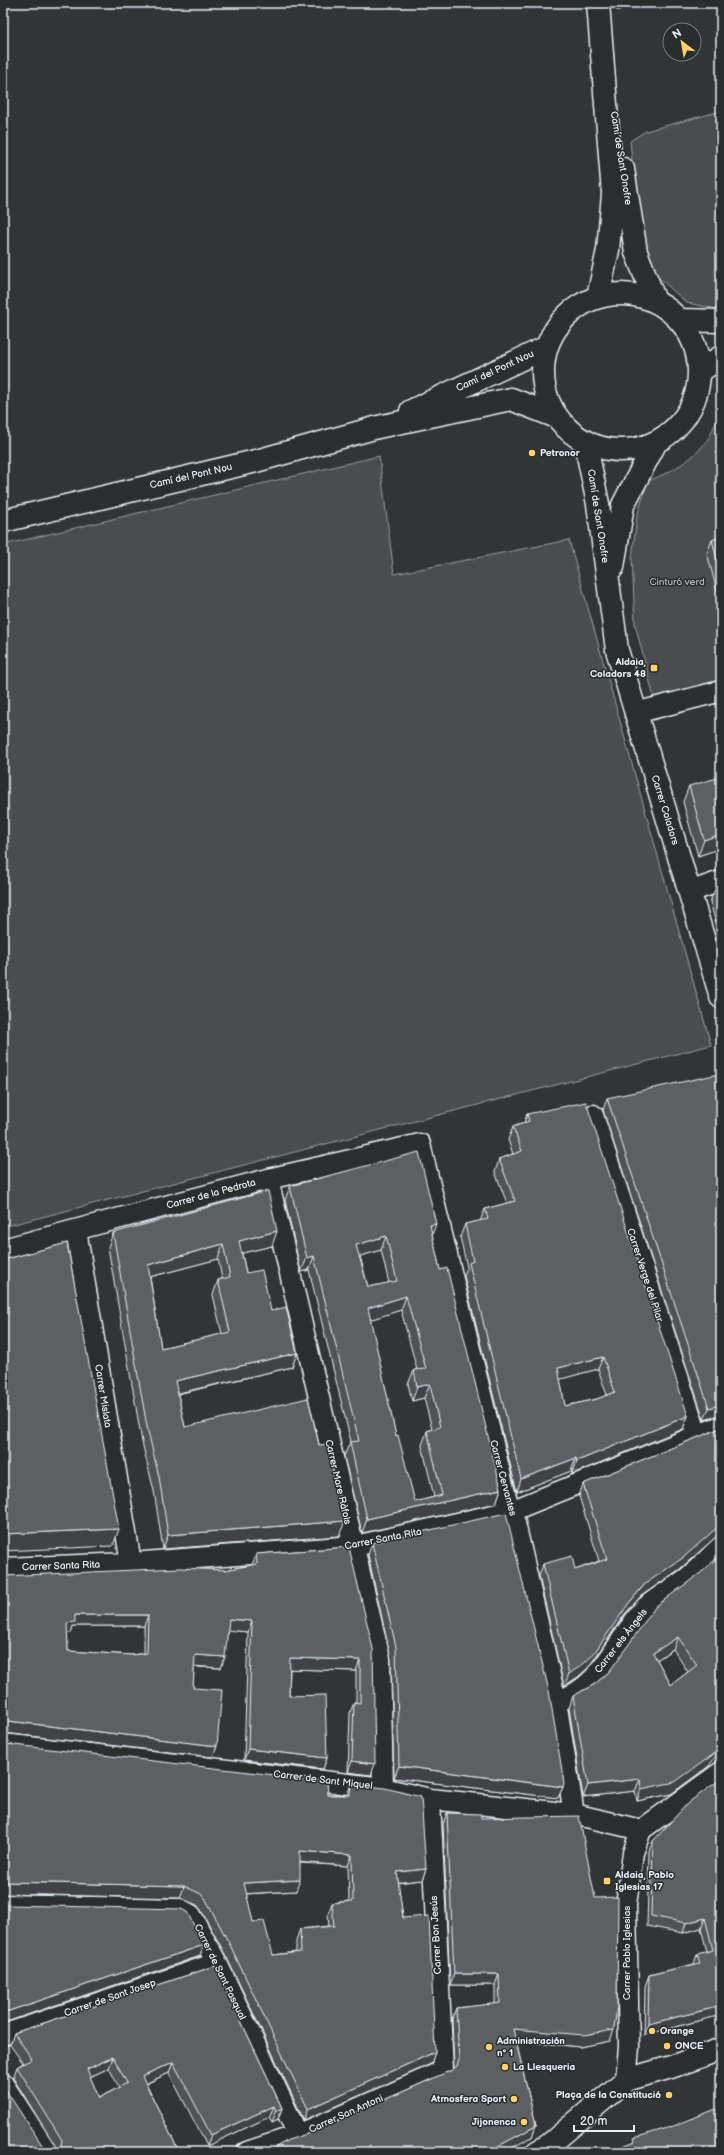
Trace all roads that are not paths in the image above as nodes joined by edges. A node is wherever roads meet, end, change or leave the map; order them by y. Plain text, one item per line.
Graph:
1 (598, 8) edge
2 (598, 297) junction
3 (655, 301) junction
4 (680, 320) junction
5 (721, 321) edge
6 (546, 347) junction
7 (721, 357) edge
8 (700, 371) junction
9 (557, 417) junction
10 (378, 427) junction
11 (585, 442) junction
12 (656, 442) junction
13 (3, 521) edge
14 (609, 590) junction
15 (613, 623) joint
16 (721, 691) edge
17 (635, 713) junction
18 (721, 880) edge
19 (689, 892) junction
20 (721, 997) edge
21 (593, 1115) dead end
22 (420, 1144) joint
23 (268, 1179) junction
24 (76, 1230) junction
25 (3, 1249) edge
26 (721, 1426) edge
27 (697, 1435) junction
28 (511, 1511) junction
29 (355, 1546) junction
30 (721, 1546) edge
31 (131, 1563) junction
32 (3, 1568) edge
33 (556, 1701) junction
34 (3, 1744) edge
35 (721, 1772) edge
36 (383, 1788) junction
37 (430, 1799) junction
38 (574, 1814) junction
39 (641, 1830) junction
40 (3, 1905) edge
41 (217, 1963) junction
42 (3, 2035) edge
43 (721, 2049) edge
44 (443, 2070) joint
45 (626, 2080) junction
46 (3, 2084) edge
47 (298, 2135) junction
48 (543, 2149) edge
49 (48, 2152) edge
50 (247, 2152) edge

1 - 2 street, Camí de Sant Onofre
1 - 3 street, Camí de Sant Onofre
2 - 3 street
2 - 6 street
3 - 4 street
4 - 5 street
4 - 8 street
6 - 9 street
6 - 10 street, Camí del Pont Nou
7 - 8 street
8 - 12 street
9 - 10 street, Camí del Pont Nou
9 - 11 street
10 - 13 street, Camí del Pont Nou
11 - 12 street
11 - 14 street, Camí de Sant Onofre
12 - 14 street, Camí de Sant Onofre
14 - 15 street, Camí de Sant Onofre
15 - 17 street, Carrer Coladors
16 - 17 street
17 - 19 street, Carrer Coladors
18 - 19 street
19 - 20 street, Carrer Coladors
21 - 27 street, Carrer Verge del Pilar
22 - 23 street, Carrer de la Pedrota
22 - 28 street, Carrer Cervantes
23 - 24 street, Carrer de la Pedrota
23 - 29 street, Carrer Mare Ràfols
24 - 25 street, Carrer de la Pedrota
24 - 31 street, Carrer Mislata
26 - 27 street, Carrer Santa Rita
27 - 28 street, Carrer Santa Rita
28 - 29 street, Carrer Santa Rita
28 - 33 street, Carrer Cervantes
29 - 31 street, Carrer Santa Rita
29 - 36 street, Carrer Mare Ràfols
30 - 33 street, Carrer els Àngels
31 - 32 street, Carrer Santa Rita
33 - 38 street, Carrer Cervantes
34 - 36 street, Carrer de Sant Miquel
35 - 39 street
36 - 37 street, Carrer de Sant Miquel
37 - 38 street, Carrer de Sant Miquel
37 - 44 street, Carrer Bon Jesús
38 - 39 street, Carrer de Sant Miquel
39 - 45 street, Carrer Pablo Iglesias
40 - 41 street, Carrer de Sant Pasqual
41 - 42 street, Carrer de Sant Josep
41 - 47 street, Carrer de Sant Pasqual
43 - 45 street
44 - 47 street, Carrer San Antoni
45 - 48 street
46 - 49 street
47 - 50 street, Carrer San Antoni

